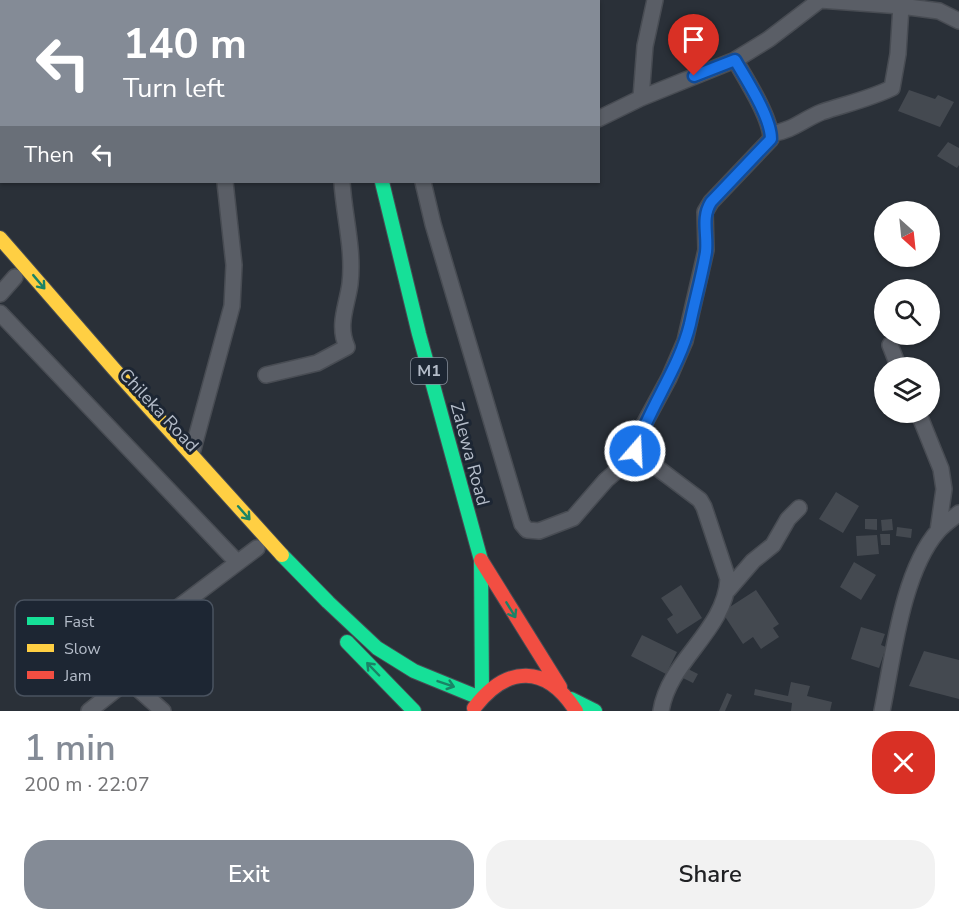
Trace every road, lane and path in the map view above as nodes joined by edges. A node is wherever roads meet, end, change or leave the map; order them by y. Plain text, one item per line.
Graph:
1 (655, 0) edge
2 (820, 0) edge
3 (901, 6) junction
4 (959, 21) edge
5 (735, 60) junction
6 (641, 98) junction
7 (600, 118) edge
8 (771, 134) junction
9 (225, 183) edge
10 (342, 183) edge
11 (382, 183) edge
12 (423, 183) edge
13 (0, 238) edge
14 (15, 277) dead end
15 (0, 294) edge
16 (0, 312) edge
17 (890, 345) dead end
18 (895, 357) edge
19 (89, 361) dead end
20 (266, 375) dead end
21 (922, 423) edge
22 (635, 451) junction
23 (192, 453) junction
24 (799, 508) dead end
25 (959, 513) edge
26 (938, 531) junction
27 (257, 548) junction
28 (481, 560) junction
29 (237, 562) junction
30 (728, 590) junction
31 (187, 600) edge
32 (308, 601) dead end
33 (341, 636) dead end
34 (560, 687) junction
35 (107, 696) edge
36 (146, 696) edge
37 (481, 696) junction
38 (574, 705) edge
39 (88, 711) edge
40 (163, 711) edge
41 (414, 711) edge
42 (473, 711) edge
43 (595, 711) edge
44 (660, 711) edge
45 (882, 711) edge

1 - 6 street
2 - 3 street
2 - 5 street
3 - 4 street
3 - 8 street
5 - 6 street
5 - 8 street
6 - 7 street
8 - 22 street
9 - 23 street
10 - 20 street
11 - 28 main road, Zalewa Road / M1
12 - 22 street
13 -> 23 main road
14 - 15 street
16 - 29 street
17 - 18 street
19 - 27 main road, Chileka Road
21 - 26 street
22 - 30 street
23 -> 37 main road
24 - 30 street
25 - 26 street
26 - 45 street
27 - 29 street
27 - 32 main road, Chileka Road
28 -> 34 main road, Zalewa Road / M1
28 - 37 main road, Zalewa Road / M1
29 - 31 street
30 - 44 street
41 -> 33 main road
34 - 37 main road, M1
34 - 38 main road, M1
35 - 39 street
36 - 40 street
37 - 42 main road, M1
38 - 43 main road

